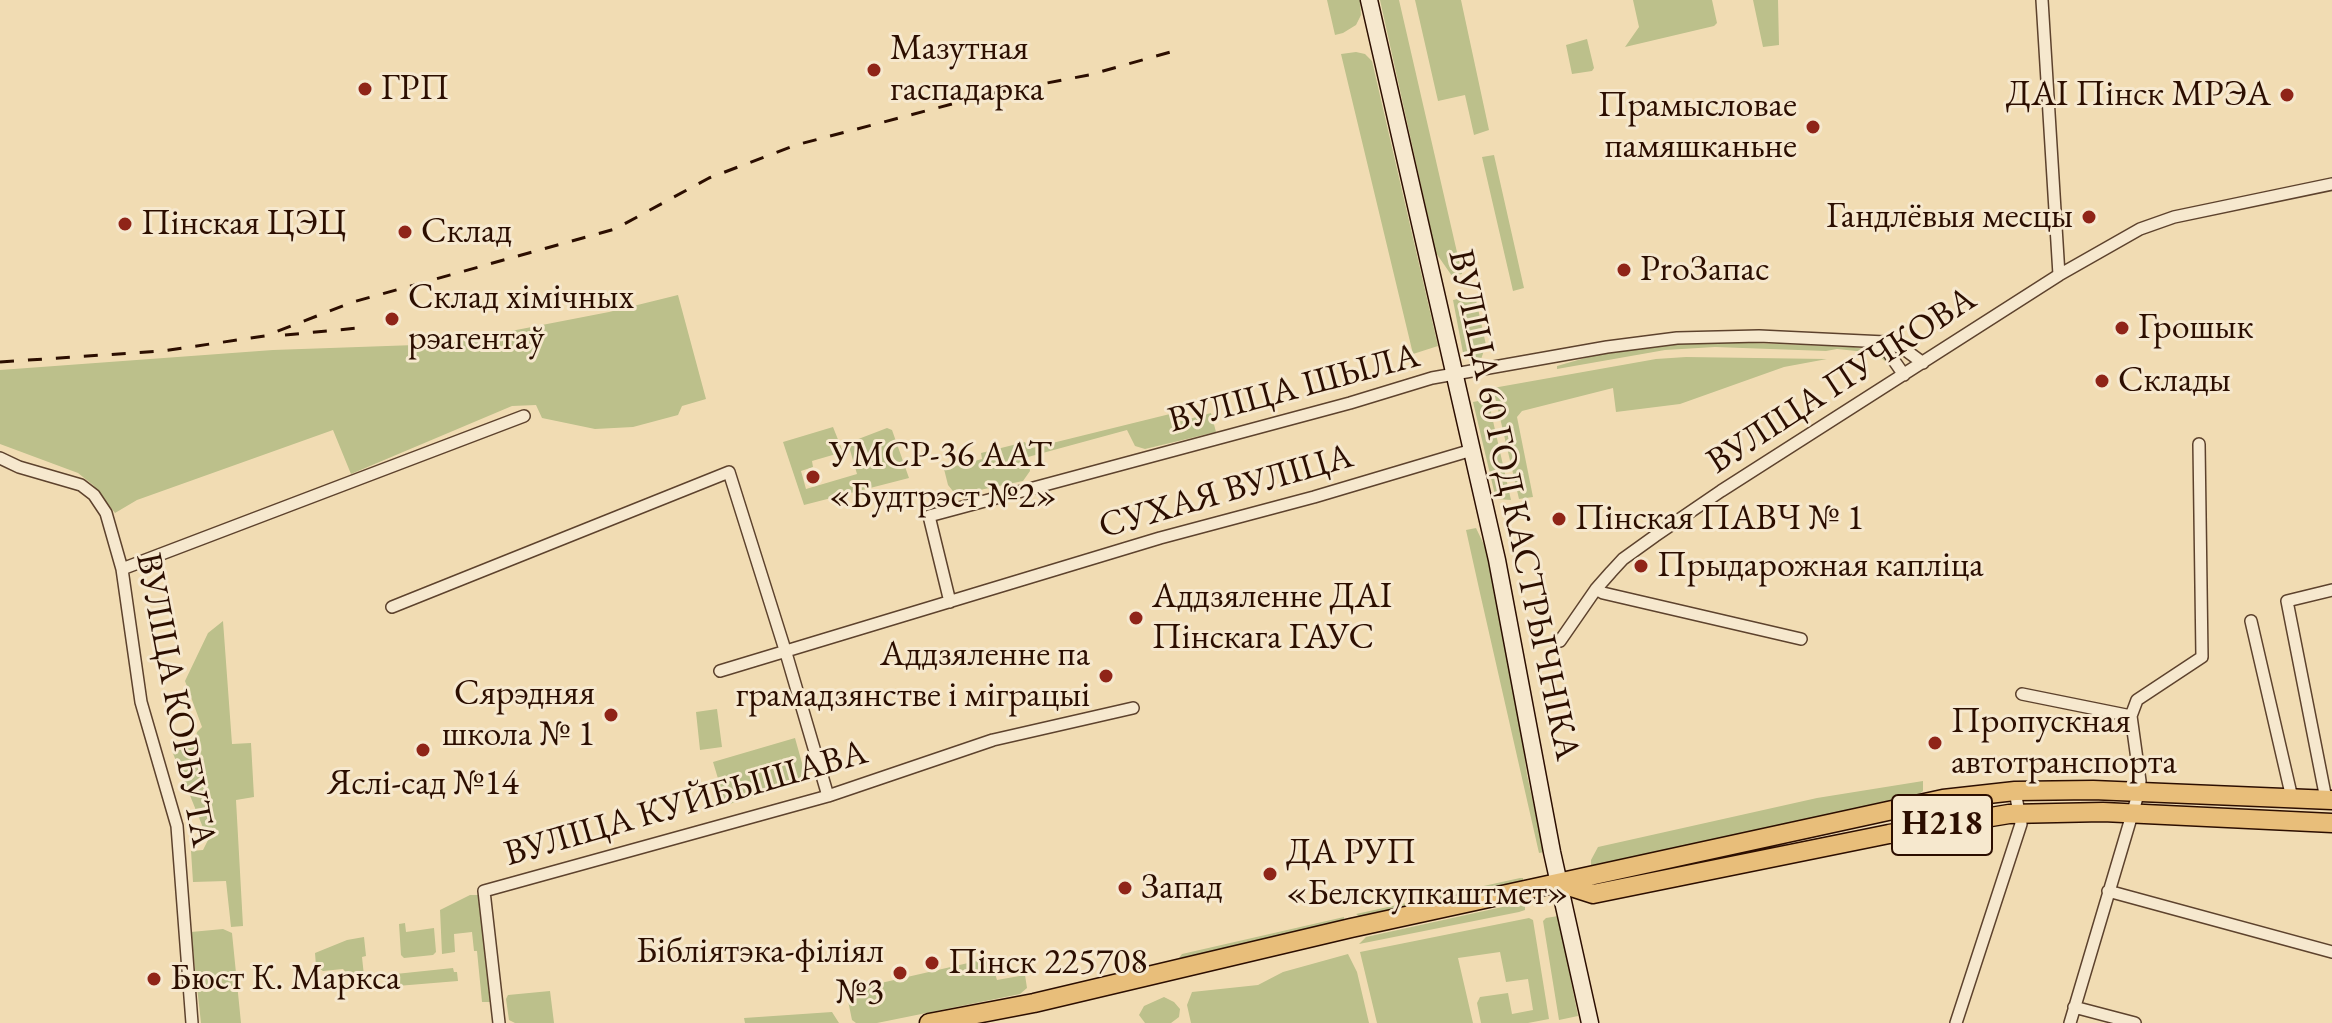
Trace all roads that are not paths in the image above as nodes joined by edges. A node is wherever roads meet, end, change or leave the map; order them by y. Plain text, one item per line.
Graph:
1 (1369, 0) edge
2 (2042, 0) edge
3 (2332, 184) edge
4 (2059, 275) junction
5 (1870, 341) junction
6 (1923, 363) junction
7 (1454, 375) junction
8 (1904, 375) junction
9 (524, 416) dead end
10 (2199, 444) dead end
11 (1472, 450) junction
12 (0, 458) edge
13 (122, 569) junction
14 (1596, 589) junction
15 (2332, 590) edge
16 (950, 602) junction
17 (392, 607) dead end
18 (2251, 621) dead end
19 (1801, 639) dead end
20 (1560, 641) dead end
21 (786, 653) junction
22 (720, 671) dead end
23 (2022, 694) dead end
24 (1133, 708) dead end
25 (2131, 716) junction
26 (2015, 791) junction
27 (2139, 791) junction
28 (828, 796) junction
29 (2292, 798) junction
30 (2329, 800) edge
31 (2019, 813) junction
32 (2133, 813) junction
33 (2332, 823) edge
34 (1559, 883) junction
35 (2108, 891) junction
36 (2332, 952) edge
37 (2074, 1007) junction
38 (192, 1023) edge
39 (499, 1023) edge
40 (929, 1023) edge
41 (1590, 1023) edge
42 (1956, 1023) edge
43 (2070, 1023) edge
44 (2135, 1023) edge

1 - 7 street, ВУЛІЦА 60 ГОД КАСТРЫЧНІКА
2 - 4 street
3 - 4 street, ВУЛІЦА ПУЧКОВА
4 - 6 street, ВУЛІЦА ПУЧКОВА
5 - 6 street, ВУЛІЦА ШЫЛА
5 - 7 street, ВУЛІЦА ШЫЛА
5 - 8 street
6 - 8 street, ВУЛІЦА ПУЧКОВА
7 - 11 street, ВУЛІЦА 60 ГОД КАСТРЫЧНІКА
7 - 16 street, ВУЛІЦА ШЫЛА
8 - 14 street, ВУЛІЦА ПУЧКОВА
9 - 13 street
10 - 25 street
11 - 16 street, СУХАЯ ВУЛІЦА
11 - 34 street, ВУЛІЦА 60 ГОД КАСТРЫЧНІКА
12 - 13 street, ВУЛІЦА КОРБУТА
13 - 38 street, ВУЛІЦА КОРБУТА
14 - 19 street
14 - 20 street, ВУЛІЦА ПУЧКОВА
15 - 30 street
16 - 21 street, СУХАЯ ВУЛІЦА
17 - 21 street
18 - 29 street
21 - 22 street, СУХАЯ ВУЛІЦА
21 - 28 street
23 - 25 street
24 - 28 street, ВУЛІЦА КУЙБЫШАВА
25 - 27 street
26 - 27 main road, Н218
26 - 31 street
26 - 34 main road, Н218
27 - 29 main road, Н218
27 - 32 street
28 - 39 street, ВУЛІЦА КУЙБЫШАВА
29 - 30 main road, Н218
31 - 32 main road, Н218
31 - 34 main road, Н218
31 - 42 street
32 - 33 main road, Н218
32 - 35 street
34 - 40 main road, Н218
34 - 41 street, ВУЛІЦА 60 ГОД КАСТРЫЧНІКА
35 - 36 street
35 - 37 street
37 - 43 street
37 - 44 street

